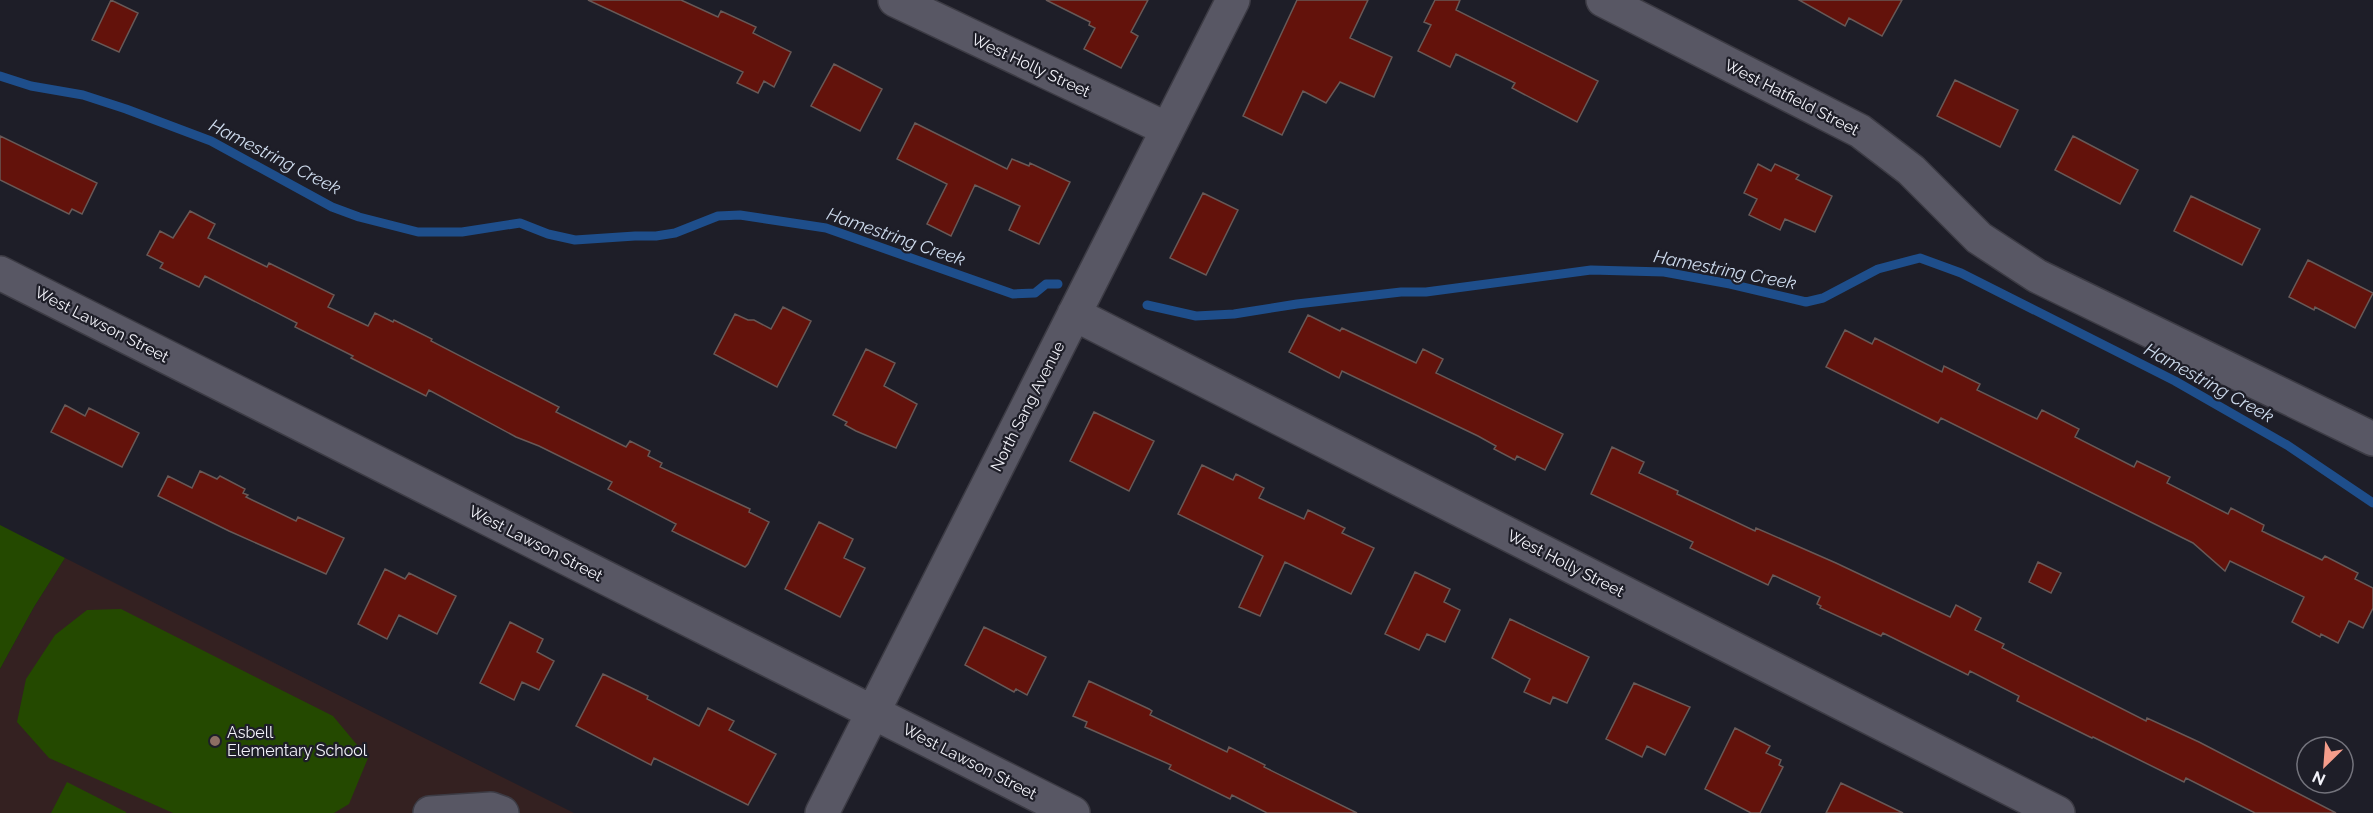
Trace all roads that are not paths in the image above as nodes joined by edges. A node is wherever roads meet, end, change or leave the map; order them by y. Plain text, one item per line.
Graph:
1 (895, 0) edge
2 (1233, 0) edge
3 (1603, 0) edge
4 (1167, 129) junction
5 (0, 273) edge
6 (1074, 314) junction
7 (2373, 439) edge
8 (873, 712) junction
9 (430, 813) edge
10 (502, 813) edge
11 (822, 813) edge
12 (1072, 813) edge
13 (2058, 813) edge

1 - 4 street, West Holly Street
2 - 4 street, North Sang Avenue
3 - 7 street, West Hatfield Street
4 - 6 street, North Sang Avenue
5 - 8 street, West Lawson Street
6 - 8 street, North Sang Avenue
6 - 13 street, West Holly Street
8 - 11 street, North Sang Avenue
8 - 12 street, West Lawson Street
9 - 10 street

